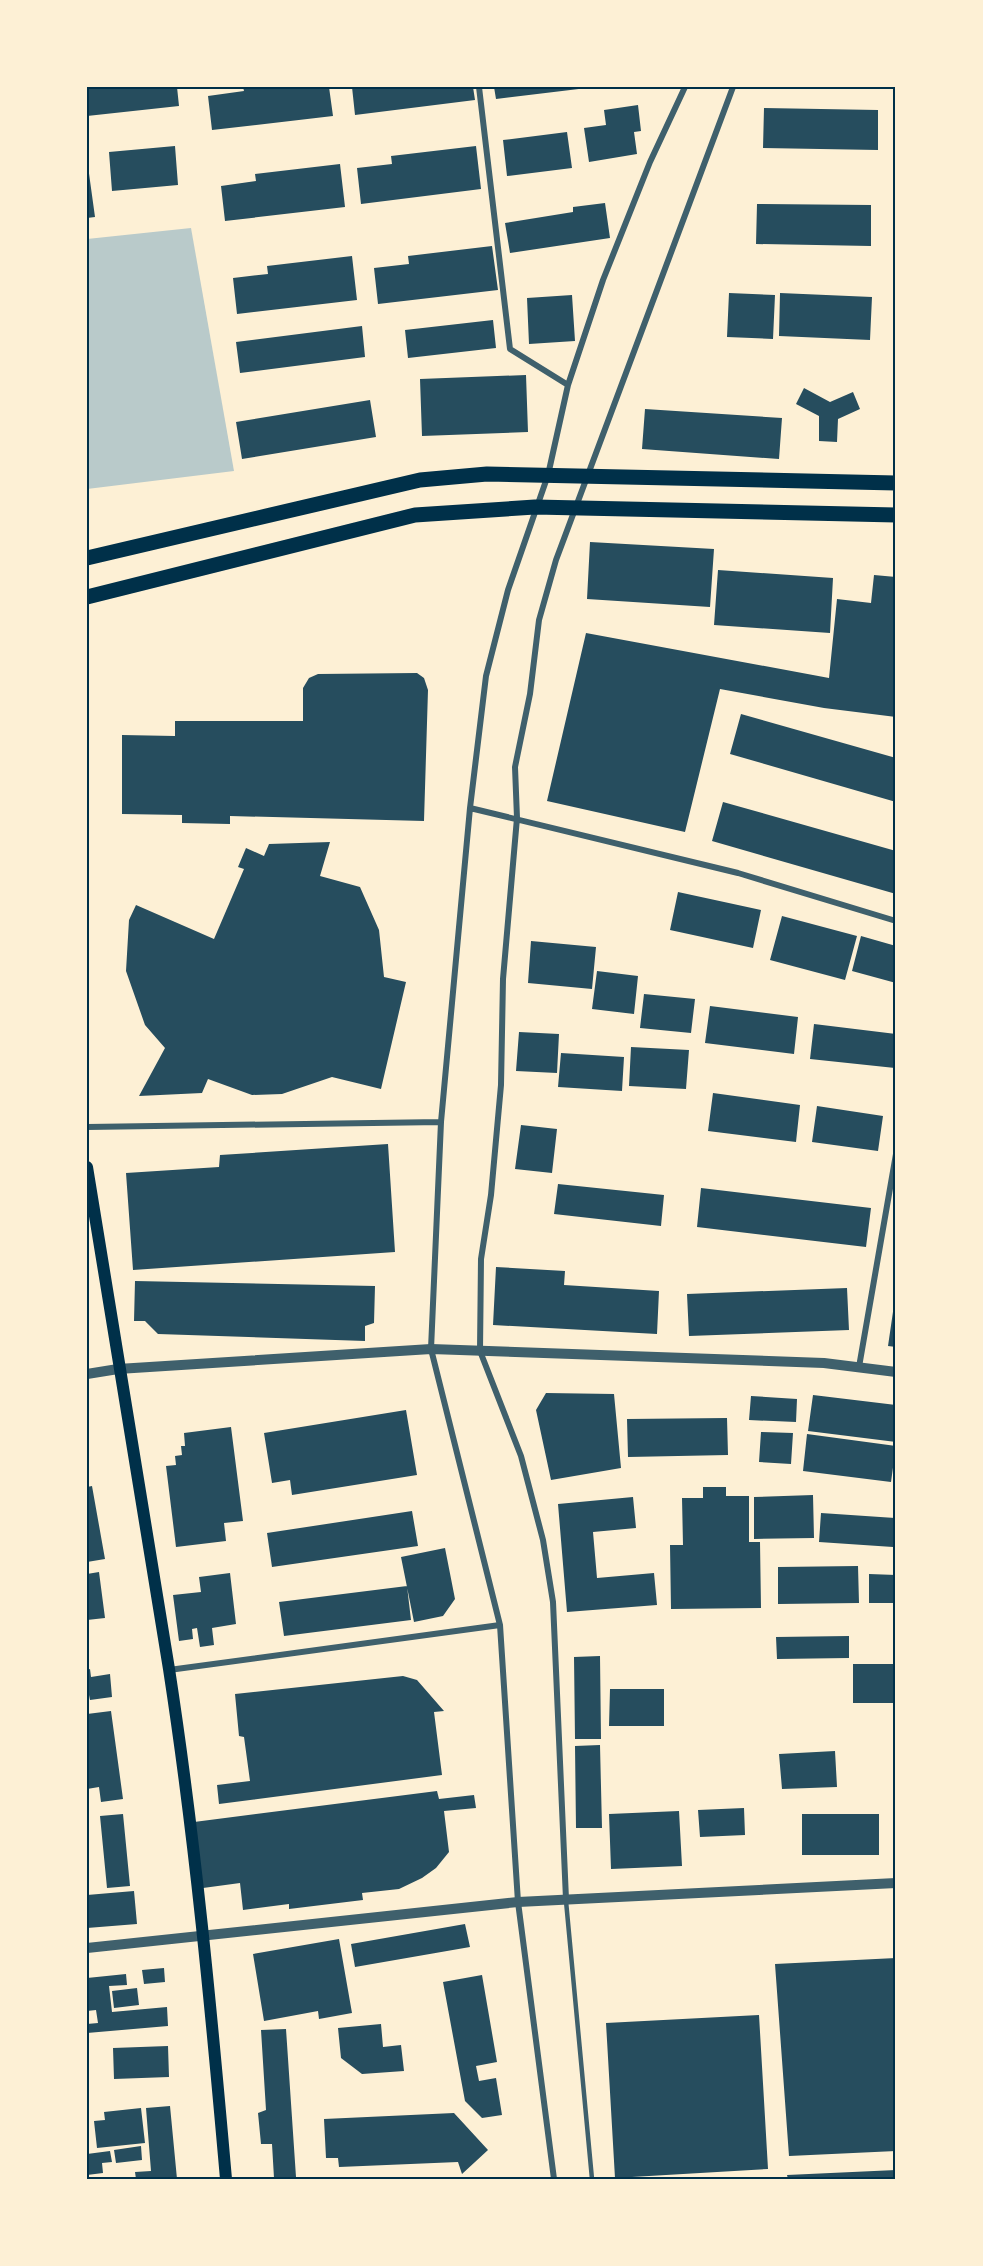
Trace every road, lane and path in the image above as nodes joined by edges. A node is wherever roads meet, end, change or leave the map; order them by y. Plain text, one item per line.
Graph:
1 (479, 87) edge
2 (685, 87) edge
3 (733, 87) edge
4 (568, 385) junction
5 (548, 475) junction
6 (587, 476) junction
7 (896, 483) edge
8 (535, 507) junction
9 (574, 507) junction
10 (896, 515) edge
11 (87, 558) edge
12 (87, 597) edge
13 (470, 808) junction
14 (517, 818) junction
15 (896, 921) edge
16 (441, 1122) junction
17 (87, 1127) edge
18 (896, 1154) edge
19 (87, 1167) edge
20 (431, 1349) junction
21 (480, 1351) junction
22 (858, 1367) junction
23 (118, 1369) junction
24 (896, 1372) edge
25 (87, 1374) edge
26 (500, 1625) junction
27 (169, 1670) junction
28 (896, 1883) edge
29 (566, 1899) junction
30 (518, 1902) junction
31 (205, 1936) junction
32 (87, 1948) edge
33 (226, 2179) edge
34 (554, 2179) edge
35 (592, 2179) edge

1 - 4 street
2 - 4 street
3 - 6 street
4 - 5 street
5 - 6 main road
5 - 8 street
5 - 11 main road
6 - 7 main road
6 - 9 street
8 - 9 main road
8 - 12 main road
8 - 13 street
9 - 10 main road
9 - 14 street
13 - 14 street
13 - 16 street
14 - 15 street
14 - 21 street
16 - 17 street
16 - 20 street
18 - 22 street
19 - 23 main road
20 - 21 street
20 - 23 street
20 - 26 street
21 - 22 street
21 - 29 street
22 - 24 street
23 - 25 street
23 - 27 main road
26 - 27 street
26 - 30 street
27 - 31 main road
28 - 29 street
29 - 30 street
29 - 35 lane
30 - 31 street
30 - 34 street
31 - 32 street
31 - 33 main road

